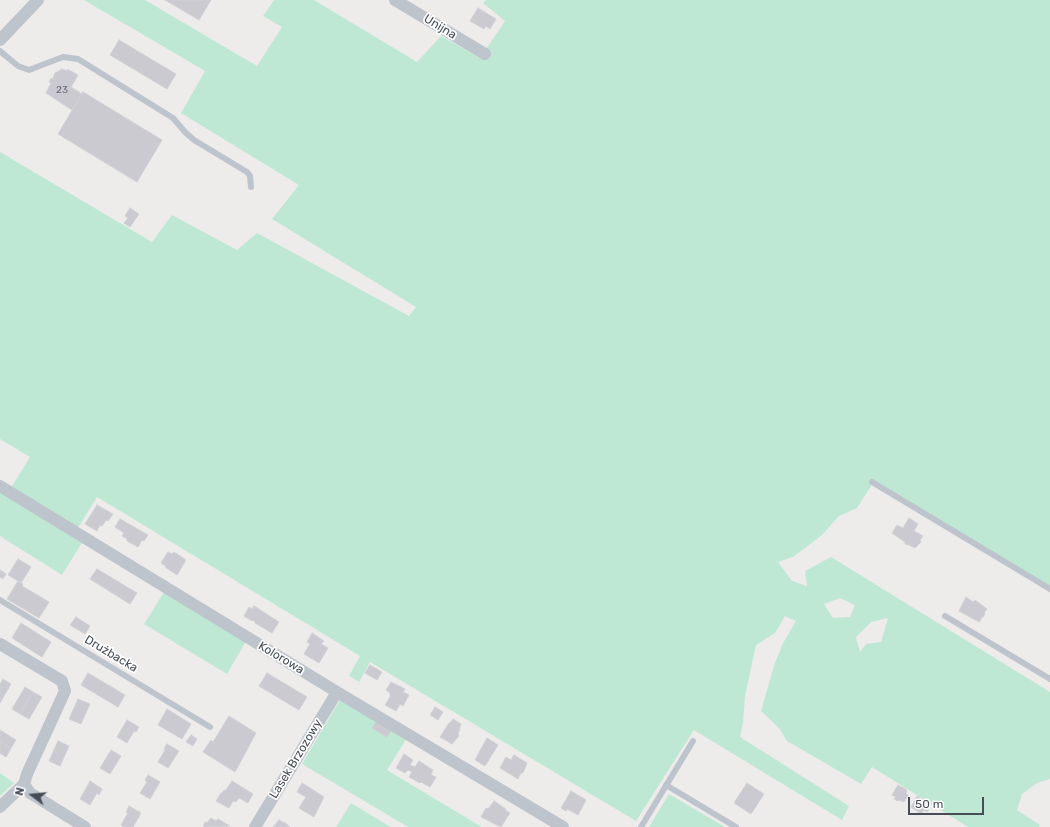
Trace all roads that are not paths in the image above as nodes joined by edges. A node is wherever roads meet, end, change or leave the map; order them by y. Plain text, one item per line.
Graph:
1 (38, 0) edge
2 (394, 0) edge
3 (0, 40) edge
4 (0, 52) edge
5 (485, 54) dead end
6 (251, 187) dead end
7 (872, 482) dead end
8 (0, 486) edge
9 (1050, 589) edge
10 (0, 600) edge
11 (945, 616) dead end
12 (0, 644) edge
13 (1050, 679) edge
14 (337, 692) junction
15 (210, 727) dead end
16 (693, 741) dead end
17 (24, 784) junction
18 (666, 785) junction
19 (0, 807) edge
20 (85, 827) edge
21 (255, 827) edge
22 (564, 827) edge
23 (641, 827) edge
24 (736, 827) edge

1 - 3 street
2 - 5 street, Unijna
4 - 6 lane
7 - 9 lane
8 - 14 street, Kolorowa
10 - 15 lane, Drużbacka
11 - 13 lane
12 - 17 street
14 - 21 street, Lasek Brzozowy
14 - 22 street, Kolorowa
16 - 18 lane
17 - 19 street
17 - 20 street
18 - 23 lane
18 - 24 lane

